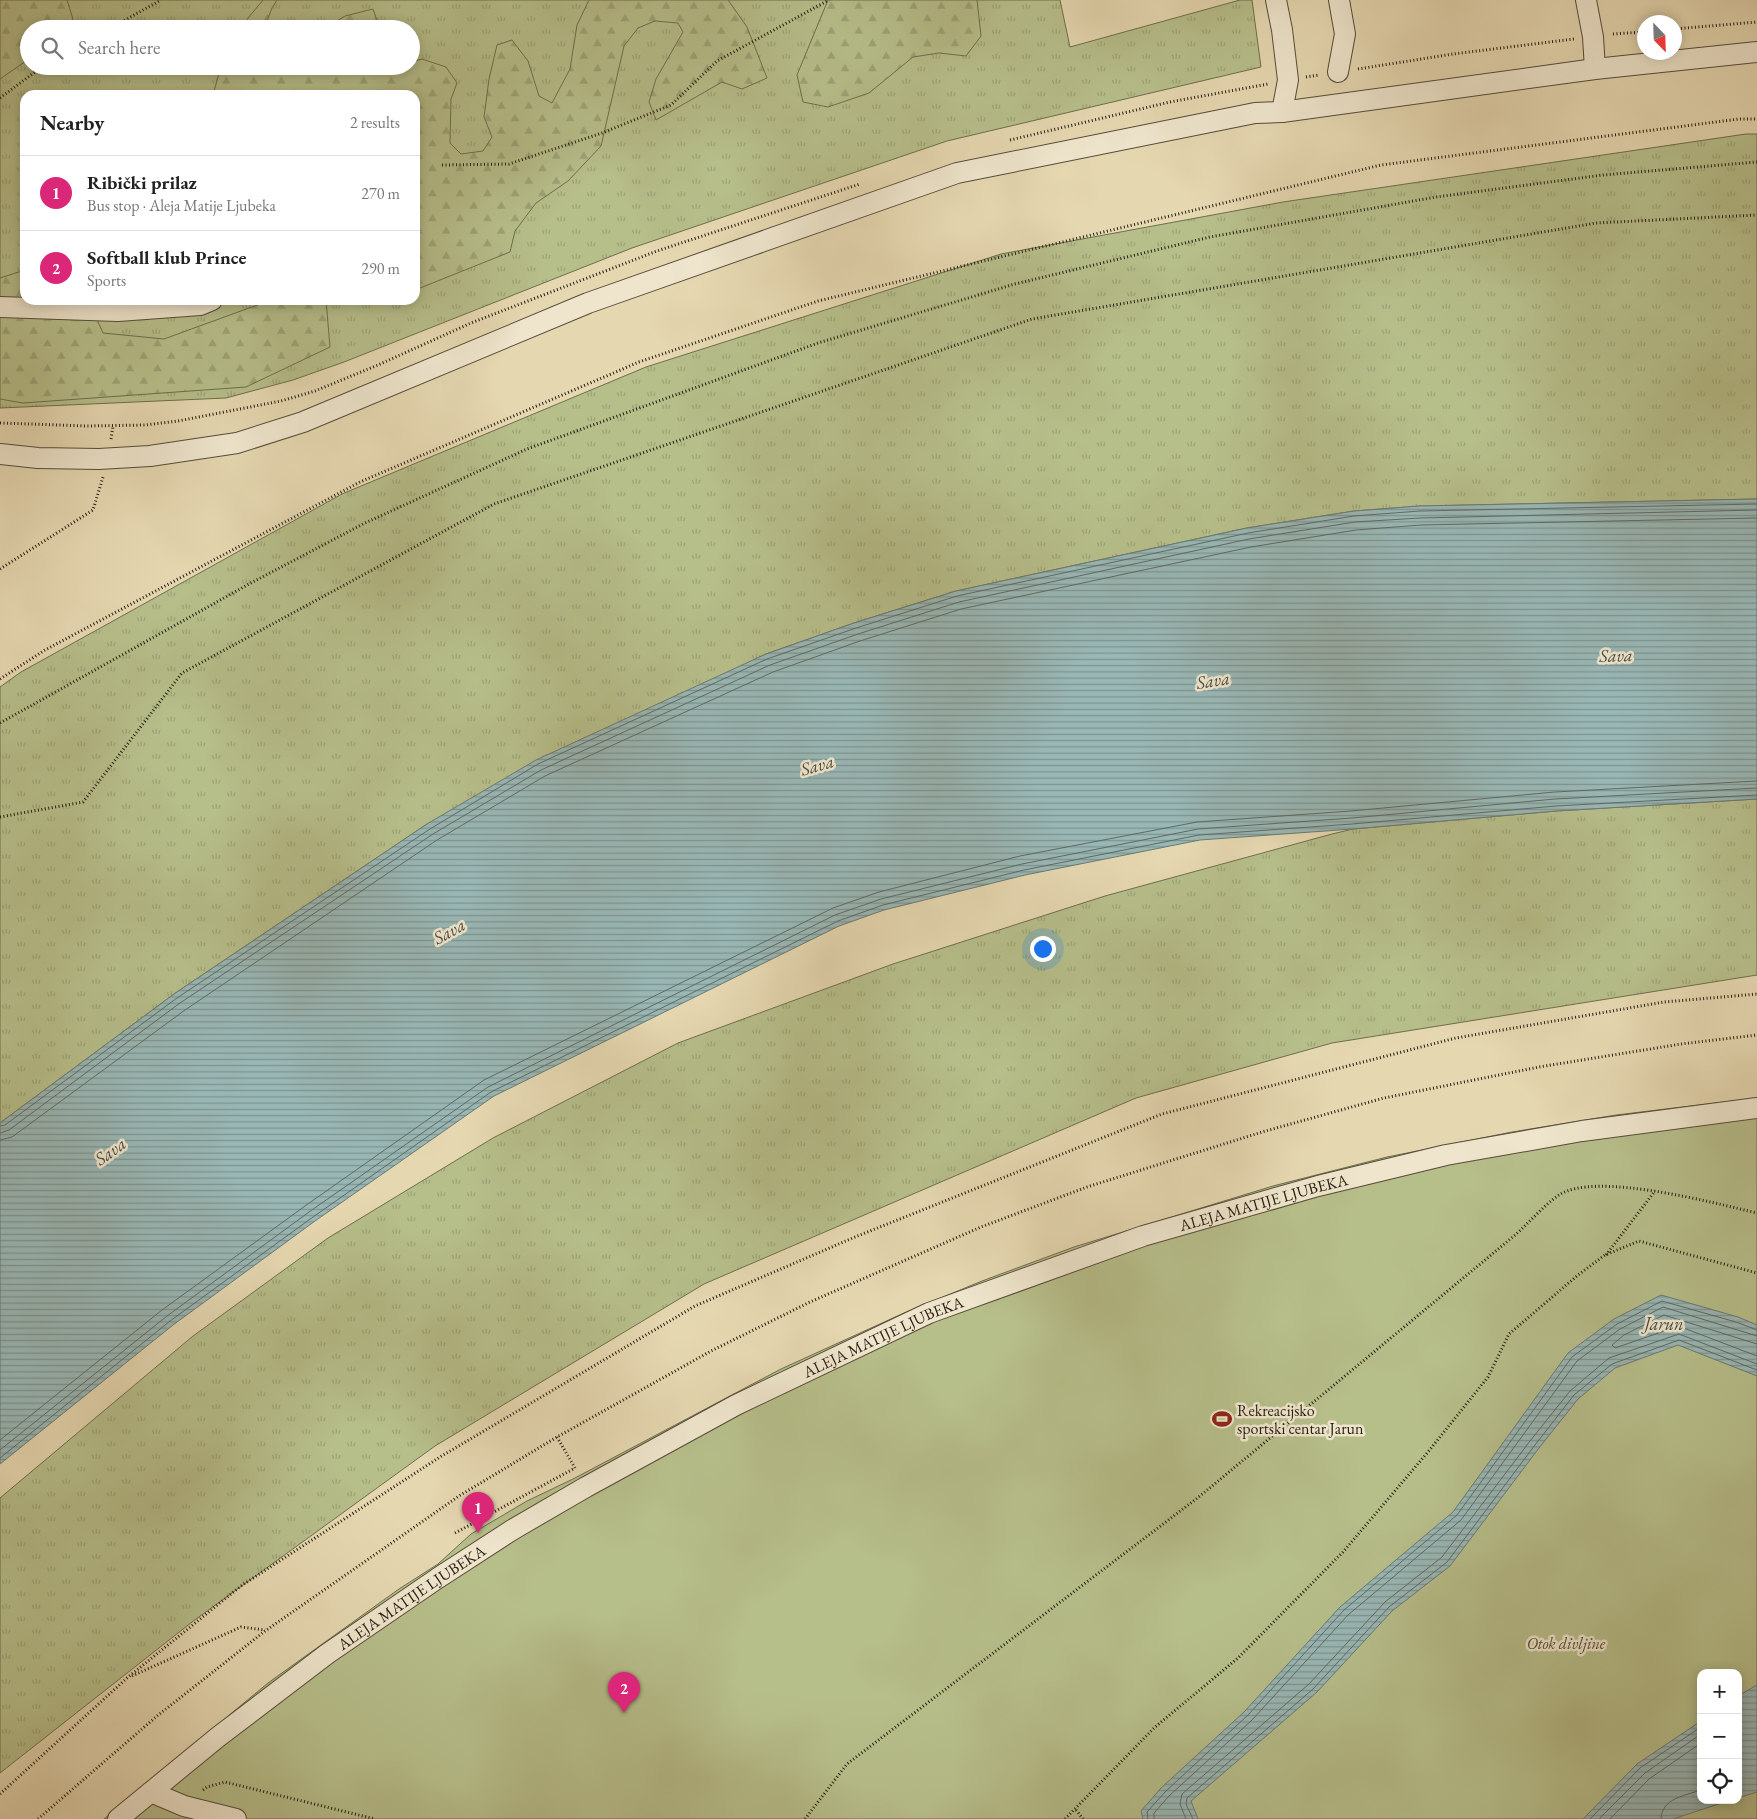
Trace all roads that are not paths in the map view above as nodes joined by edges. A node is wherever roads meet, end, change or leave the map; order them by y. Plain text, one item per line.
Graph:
1 (1276, 0) edge
2 (1339, 0) edge
3 (1586, 0) edge
4 (1757, 52) edge
5 (1595, 69) junction
6 (1338, 72) road end
7 (1282, 112) junction
8 (188, 305) edge
9 (0, 307) edge
10 (0, 454) edge
11 (1757, 1108) edge
12 (151, 1792) junction
13 (118, 1819) edge
14 (236, 1819) edge

1 - 7 street
2 - 6 street
3 - 5 street
4 - 5 street
5 - 7 street
7 - 10 street
8 - 9 street
11 - 12 street, ALEJA MATIJE LJUBEKA
12 - 13 street, ALEJA MATIJE LJUBEKA
12 - 14 street

